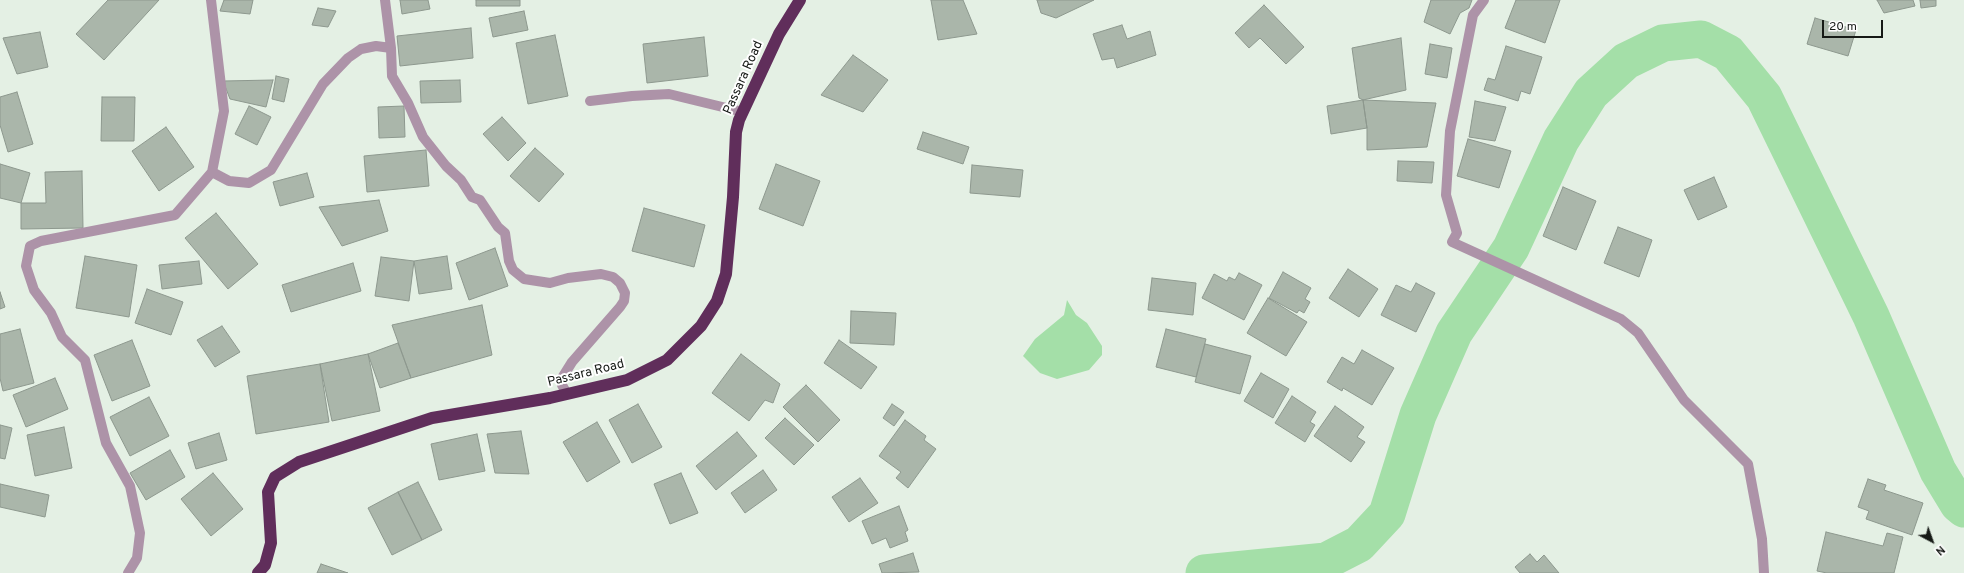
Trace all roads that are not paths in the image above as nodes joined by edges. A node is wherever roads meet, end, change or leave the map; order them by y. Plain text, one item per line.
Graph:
1 (210, 0) edge
2 (385, 0) edge
3 (800, 0) edge
4 (1484, 0) edge
5 (391, 48) junction
6 (590, 101) dead end
7 (743, 112) junction
8 (212, 172) junction
9 (567, 394) junction
10 (128, 573) edge
11 (258, 573) edge
12 (1764, 573) edge

1 - 8 street
2 - 5 street
3 - 7 highway, Passara Road
4 - 12 street
5 - 8 street
5 - 9 street
6 - 7 street
7 - 9 highway, Passara Road
8 - 10 street
9 - 11 highway, Passara Road

